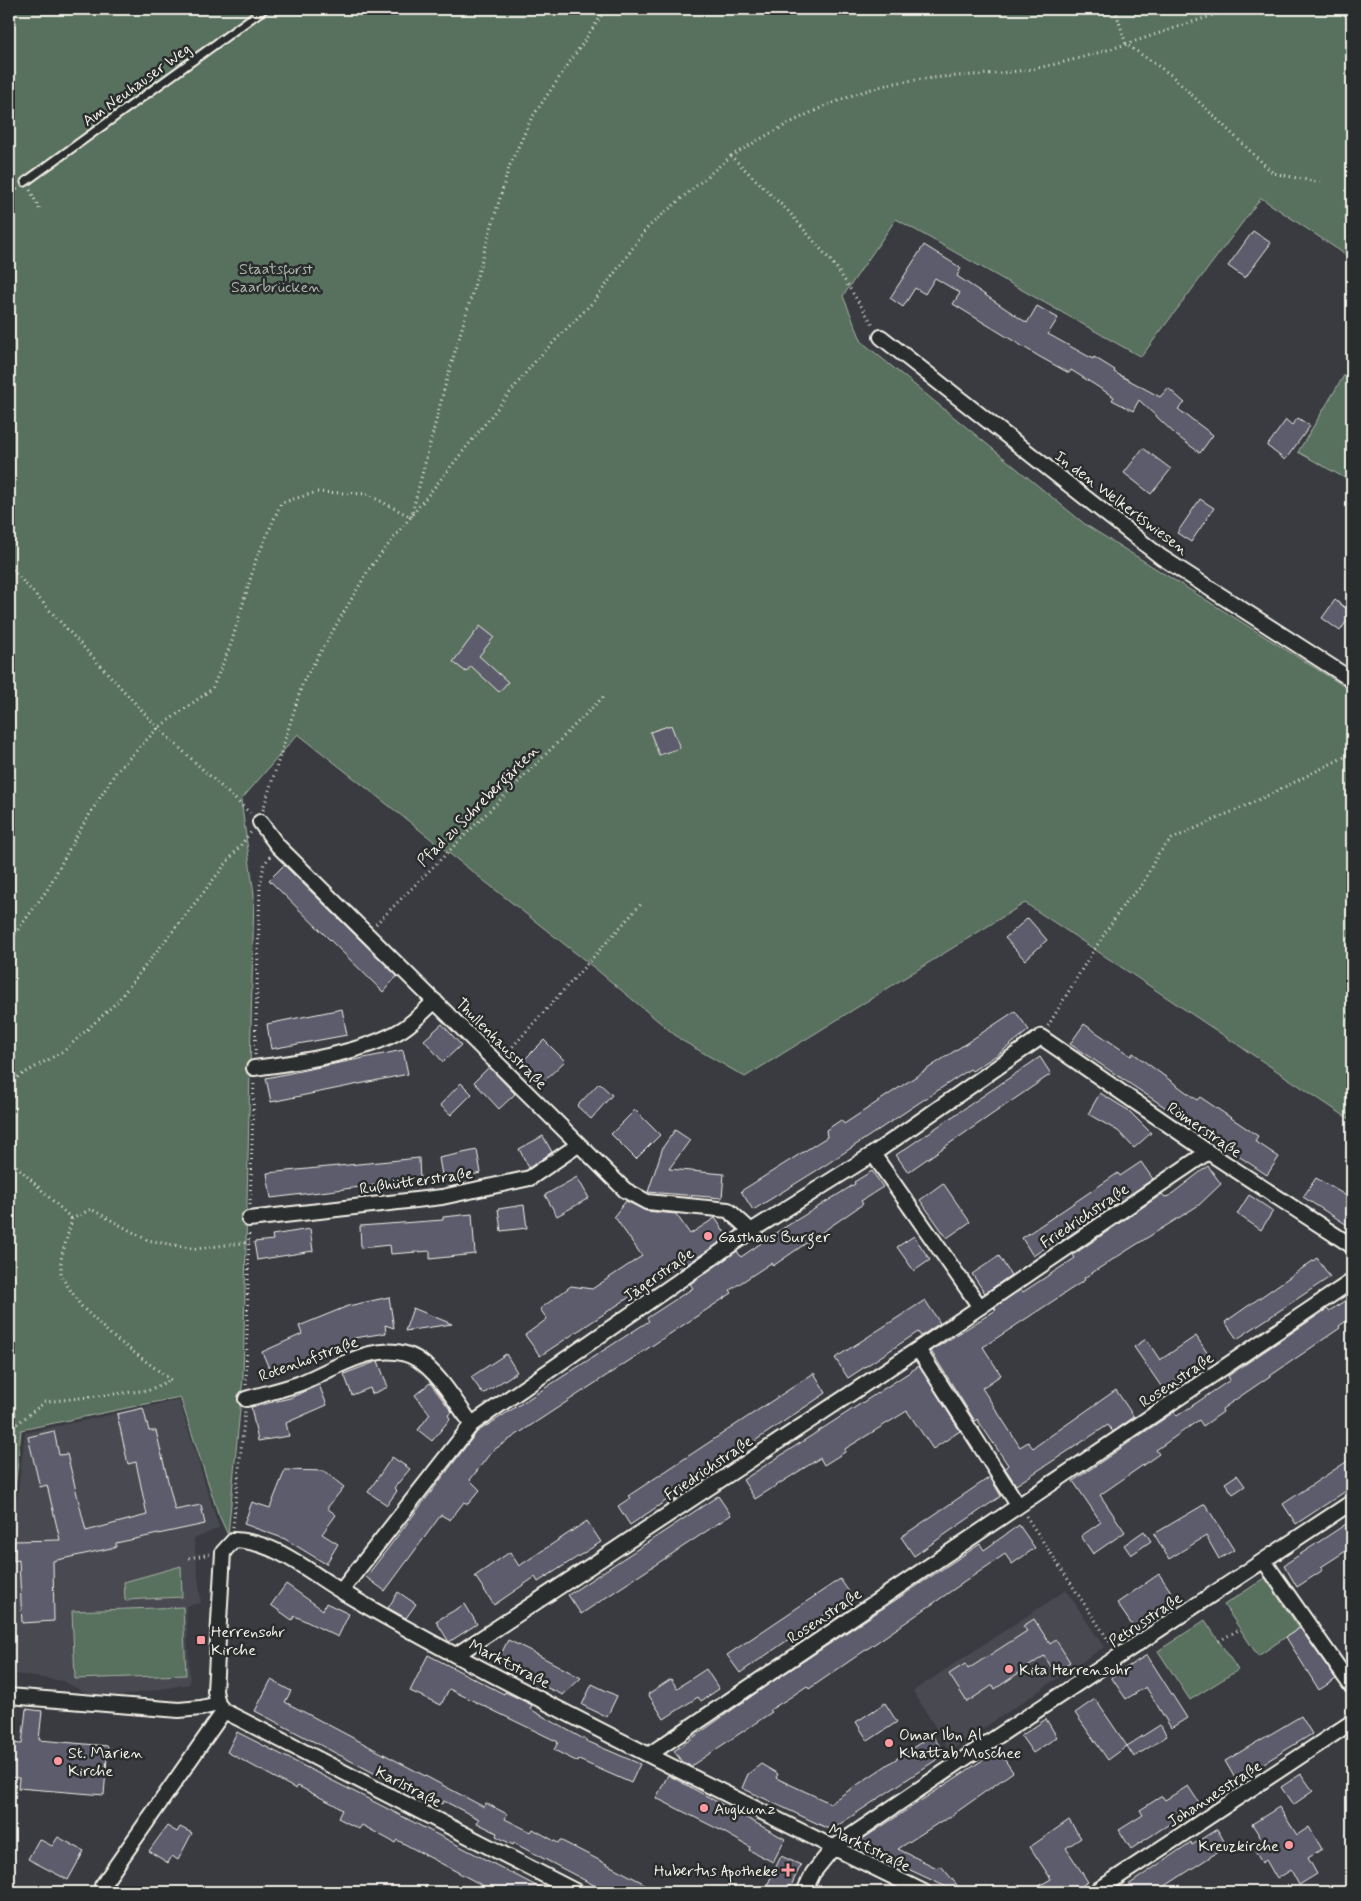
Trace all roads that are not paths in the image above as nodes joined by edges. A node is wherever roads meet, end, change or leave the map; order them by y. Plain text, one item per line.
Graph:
1 (264, 9) edge
2 (25, 182) road end
3 (881, 338) road end
4 (1352, 680) edge
5 (260, 822) road end
6 (435, 1001) junction
7 (1041, 1038) joint
8 (254, 1068) road end
9 (578, 1145) junction
10 (1208, 1152) junction
11 (873, 1154) junction
12 (249, 1218) road end
13 (752, 1231) junction
14 (1352, 1246) edge
15 (1352, 1281) edge
16 (980, 1307) junction
17 (918, 1349) junction
18 (246, 1399) road end
19 (472, 1424) junction
20 (1352, 1502) edge
21 (1018, 1506) junction
22 (1264, 1561) junction
23 (341, 1591) junction
24 (456, 1655) junction
25 (1352, 1687) edge
26 (9, 1696) edge
27 (221, 1708) junction
28 (1352, 1722) edge
29 (650, 1754) junction
30 (833, 1848) junction
31 (102, 1886) dead end
32 (577, 1892) edge
33 (804, 1892) edge
34 (924, 1892) edge
35 (1095, 1892) edge

1 - 2 lane, Am Neuhauser Weg
3 - 4 street, In den Welkertswiesen
5 - 6 street, Thullenhausstraße
6 - 8 street
6 - 9 street, Thullenhausstraße
7 - 10 street, Römerstraße
7 - 11 street, Jägerstraße
9 - 12 street, Rußhütterstraße
9 - 13 street, Thullenhausstraße
10 - 14 street, Römerstraße
10 - 16 street, Friedrichstraße
11 - 13 street, Jägerstraße
11 - 16 street
13 - 19 street, Jägerstraße
15 - 21 street, Rosenstraße
16 - 17 street, Friedrichstraße
17 - 21 street
17 - 24 street, Friedrichstraße
18 - 19 street, Rotenhofstraße
19 - 23 street, Jägerstraße
20 - 22 street, Petrusstraße
21 - 29 street, Rosenstraße
22 - 25 street
22 - 30 street, Petrusstraße
23 - 24 street, Marktstraße
23 - 27 street, Marktstraße
24 - 29 street, Marktstraße
26 - 27 street
27 - 31 street
27 - 32 street, Karlstraße
28 - 35 street, Johannesstraße
29 - 30 street, Marktstraße
30 - 33 street
30 - 34 street, Marktstraße

